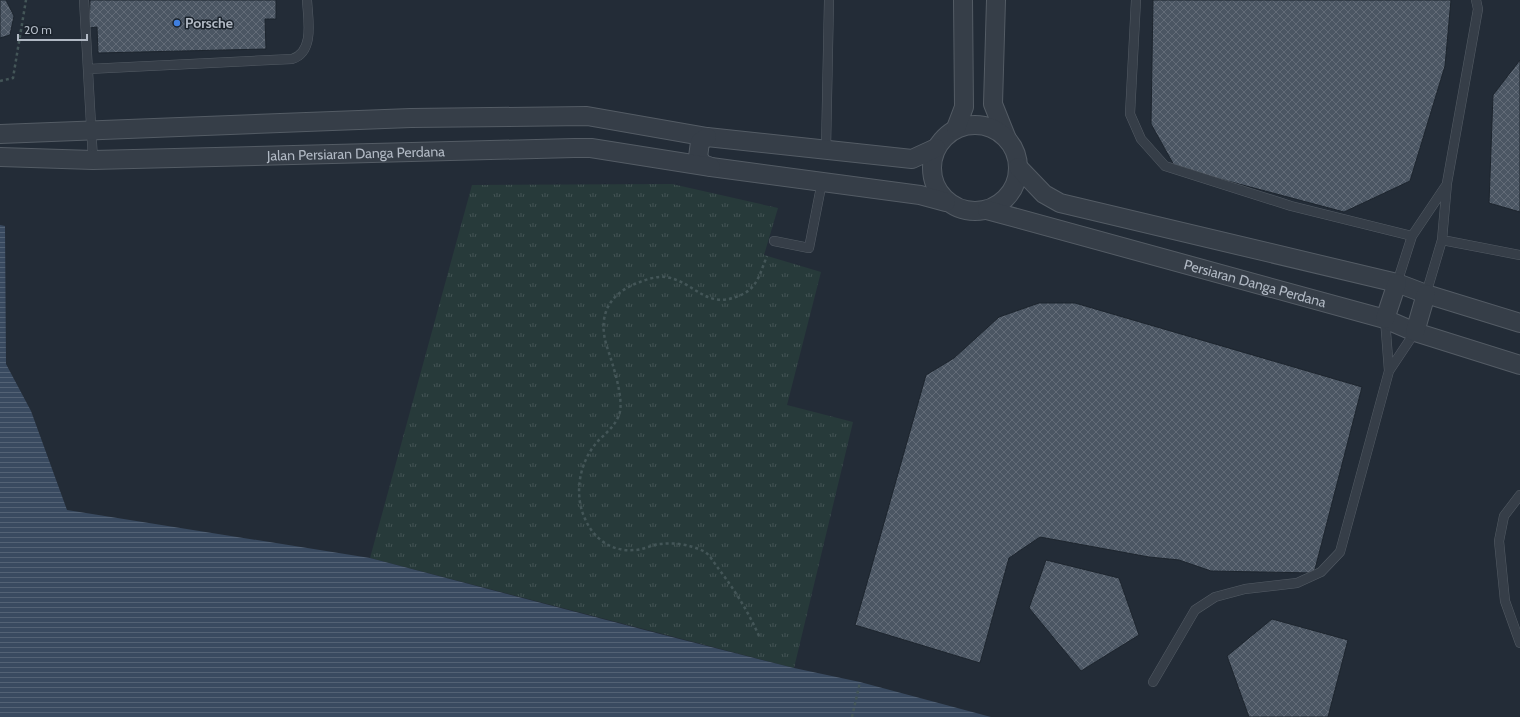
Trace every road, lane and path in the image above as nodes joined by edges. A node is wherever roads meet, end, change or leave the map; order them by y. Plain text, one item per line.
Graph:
1 (26, 0) edge
2 (84, 0) edge
3 (307, 0) edge
4 (829, 0) edge
5 (963, 0) edge
6 (996, 0) edge
7 (1136, 0) edge
8 (1476, 0) edge
9 (88, 69) junction
10 (0, 81) edge
11 (956, 128) junction
12 (91, 130) junction
13 (0, 134) edge
14 (707, 137) junction
15 (1007, 139) junction
16 (936, 148) junction
17 (826, 149) junction
18 (0, 157) edge
19 (93, 160) junction
20 (711, 167) junction
21 (1018, 167) junction
22 (822, 182) junction
23 (1447, 183) junction
24 (946, 202) junction
25 (987, 210) junction
26 (1412, 236) junction
27 (1442, 240) junction
28 (774, 241) joint
29 (1520, 255) edge
30 (1397, 283) junction
31 (1426, 294) junction
32 (1385, 319) junction
33 (1520, 323) edge
34 (1415, 332) junction
35 (1520, 365) edge
36 (1389, 372) junction
37 (1520, 495) edge
38 (760, 636) dead end
39 (1520, 643) edge
40 (860, 682) dead end
41 (1153, 682) dead end
42 (852, 717) edge

1 - 10 path
2 - 9 lane
3 - 9 lane
4 - 17 lane
5 - 11 street
6 - 15 street
7 - 26 lane
8 - 23 lane
9 - 12 lane
11 - 15 street
11 - 16 street
12 - 13 street
12 - 14 street
12 - 19 lane
14 - 17 street
14 - 20 street
15 - 21 street
16 - 17 street
16 - 24 street
18 - 19 street, Jalan Persiaran Danga Perdana
19 - 20 street, Jalan Persiaran Danga Perdana
20 - 22 street, Jalan Persiaran Danga Perdana
21 - 25 street
21 - 30 street
22 - 24 street, Jalan Persiaran Danga Perdana
22 - 28 lane
23 - 26 lane
23 - 27 lane
24 - 25 street
25 - 32 street, Persiaran Danga Perdana
26 - 30 lane
27 - 29 lane
27 - 31 lane
28 - 38 path
30 - 31 street
30 - 32 street
31 - 33 street
31 - 34 street
32 - 34 street, Persiaran Danga Perdana
32 - 36 lane
34 - 35 street, Persiaran Danga Perdana
34 - 36 lane
36 - 41 lane
37 - 39 lane
40 - 42 path

